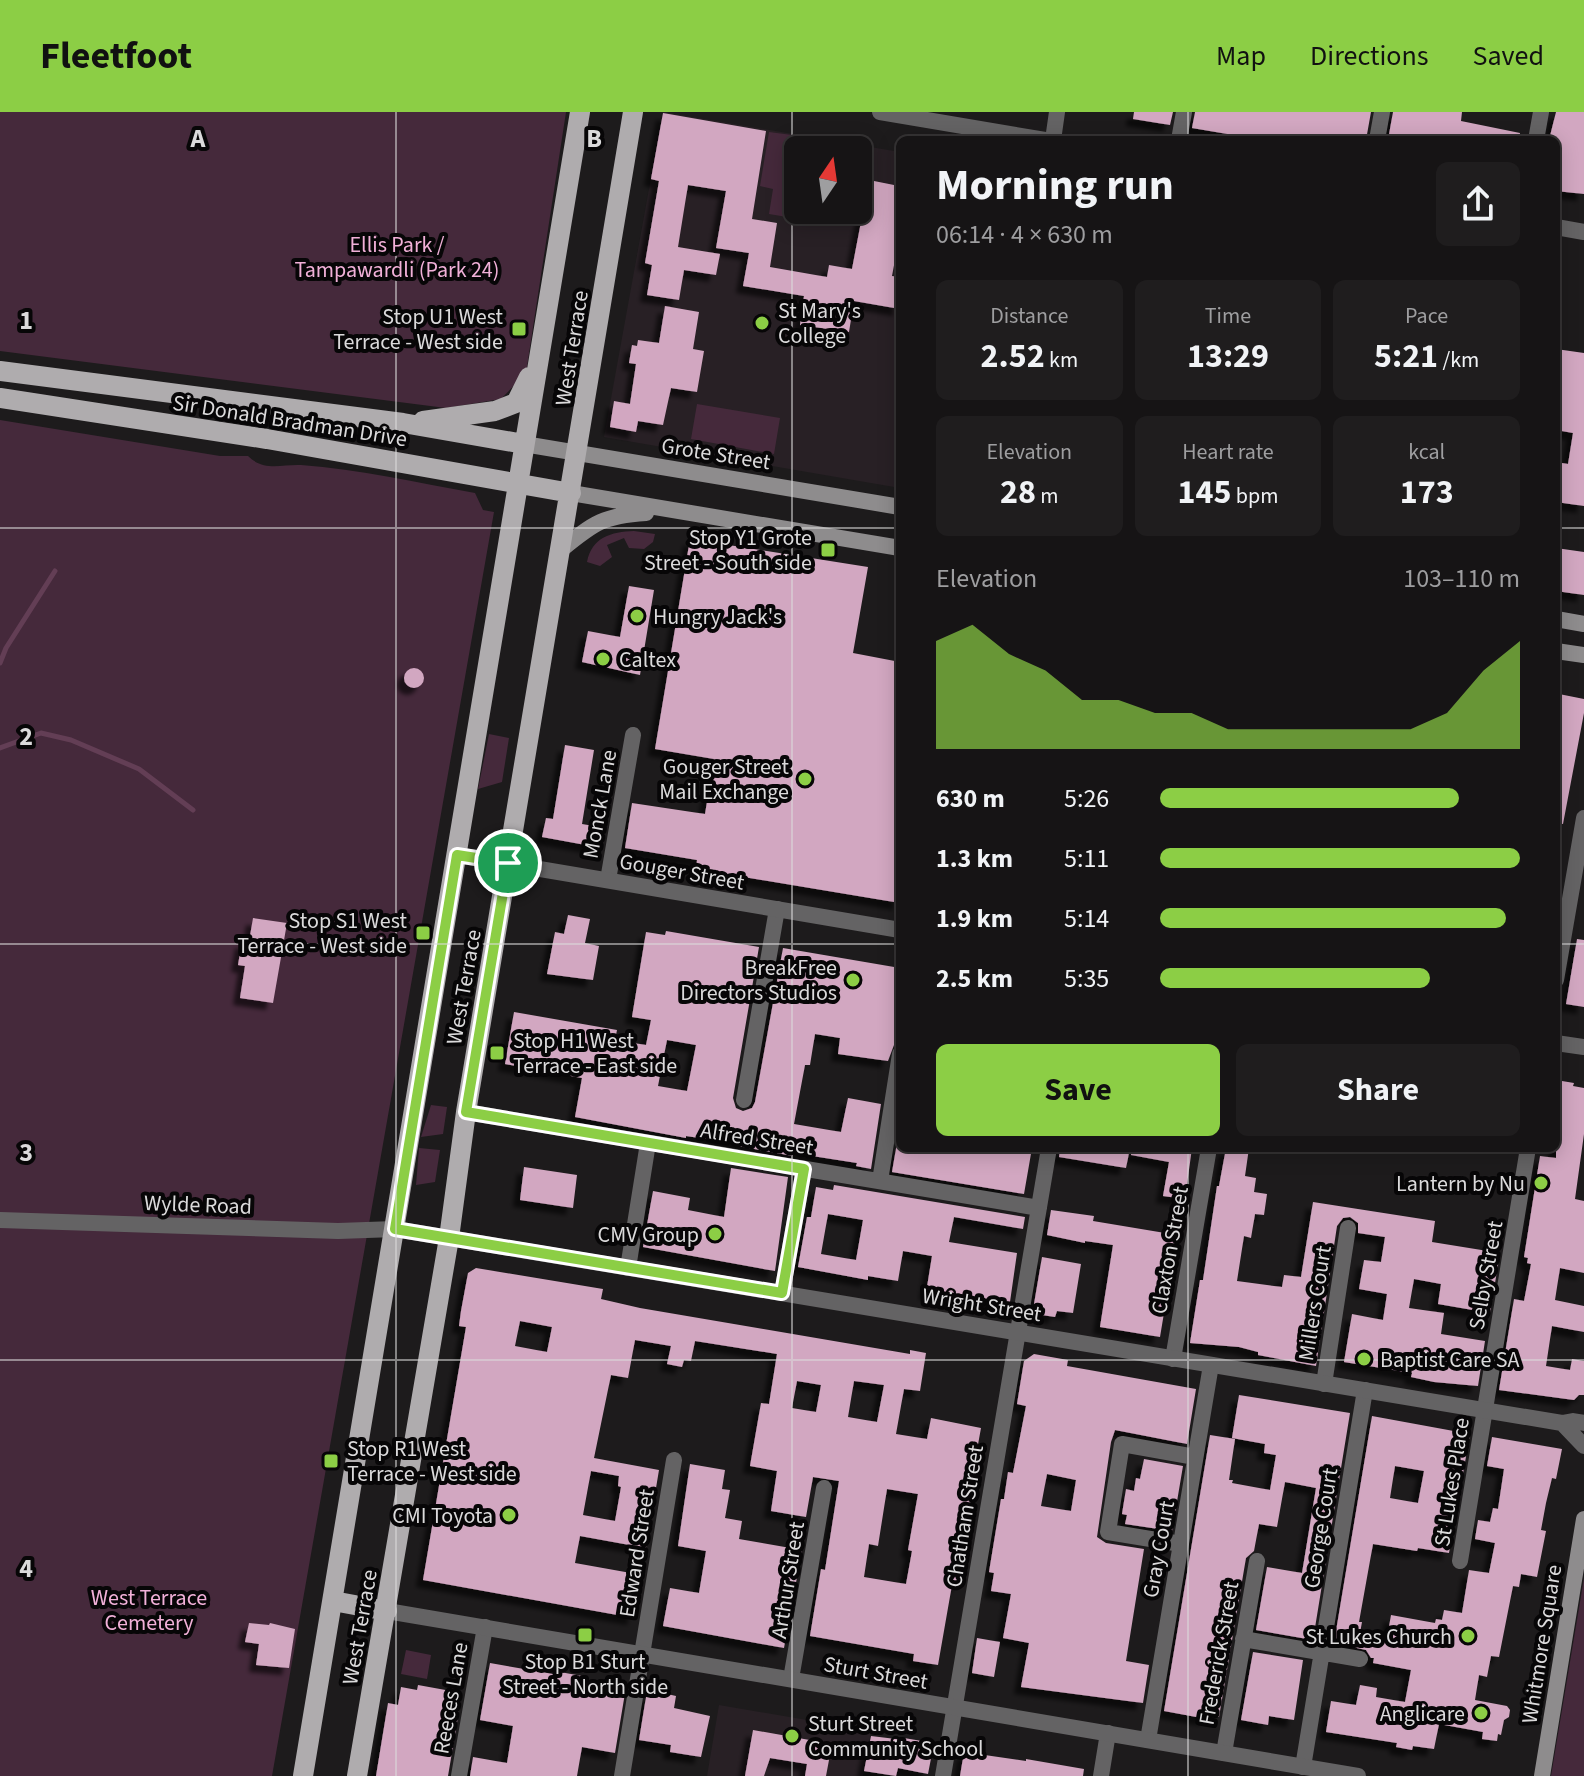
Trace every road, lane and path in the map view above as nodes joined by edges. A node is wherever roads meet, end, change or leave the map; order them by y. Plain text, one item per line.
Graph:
1 (580, 112) edge
2 (633, 112) edge
3 (880, 112) edge
4 (1057, 112) edge
5 (1184, 112) edge
6 (1382, 112) edge
7 (1541, 112) edge
8 (1021, 136) edge
9 (1054, 136) edge
10 (1180, 136) edge
11 (1378, 136) edge
12 (1537, 136) edge
13 (1560, 228) edge
14 (1584, 232) edge
15 (538, 359) junction
16 (0, 371) edge
17 (0, 398) edge
18 (403, 423) junction
19 (524, 444) junction
20 (578, 453) junction
21 (518, 483) junction
22 (571, 493) junction
23 (896, 506) edge
24 (672, 511) junction
25 (896, 547) edge
26 (562, 549) junction
27 (1560, 620) edge
28 (1584, 624) edge
29 (1560, 652) edge
30 (1584, 655) edge
31 (633, 735) dead end
32 (1584, 818) edge
33 (457, 855) junction
34 (508, 863) junction
35 (608, 880) junction
36 (777, 909) junction
37 (896, 929) edge
38 (1560, 957) edge
39 (1560, 1044) edge
40 (1584, 1047) edge
41 (896, 1079) edge
42 (744, 1100) dead end
43 (466, 1112) junction
44 (648, 1143) junction
45 (1048, 1152) edge
46 (1208, 1152) edge
47 (1527, 1152) edge
48 (804, 1169) junction
49 (880, 1181) junction
50 (1039, 1208) junction
51 (0, 1220) edge
52 (1348, 1228) dead end
53 (395, 1229) junction
54 (449, 1238) junction
55 (628, 1268) junction
56 (782, 1293) junction
57 (1017, 1332) junction
58 (1173, 1359) junction
59 (1211, 1365) junction
60 (1324, 1384) junction
61 (1365, 1390) junction
62 (1485, 1410) junction
63 (1562, 1423) junction
64 (1584, 1423) edge
65 (1584, 1446) edge
66 (1195, 1457) junction
67 (674, 1460) dead end
68 (824, 1488) dead end
69 (1584, 1519) edge
70 (1181, 1544) junction
71 (1257, 1561) dead end
72 (1460, 1561) dead end
73 (333, 1601) junction
74 (387, 1611) junction
75 (485, 1627) junction
76 (1243, 1639) junction
77 (1322, 1653) junction
78 (641, 1654) junction
79 (1360, 1659) dead end
80 (791, 1679) junction
81 (954, 1707) junction
82 (1108, 1733) junction
83 (1148, 1740) junction
84 (1224, 1753) junction
85 (1303, 1767) junction
86 (1264, 1768) edge
87 (303, 1776) edge
88 (357, 1776) edge
89 (459, 1776) edge
90 (622, 1776) edge
91 (943, 1776) edge
92 (1101, 1776) edge
93 (1358, 1776) edge
94 (1542, 1776) edge

1 - 15 main road, West Terrace
2 - 20 main road, West Terrace
3 - 8 street
4 - 9 street
5 - 10 street
6 - 11 street
7 - 12 street
13 - 14 street
15 - 18 main road
15 - 19 main road, West Terrace
16 - 18 main road, Sir Donald Bradman Drive
17 - 21 main road, Sir Donald Bradman Drive
18 - 19 main road, Sir Donald Bradman Drive
19 - 20 main road, Grote Street
19 - 21 main road, West Terrace
20 - 22 main road, West Terrace
20 - 23 main road, Grote Street
21 - 22 main road, Sir Donald Bradman Drive
21 - 33 main road, West Terrace
22 - 24 main road
22 - 26 main road, West Terrace
24 - 25 main road
24 - 26 main road
26 - 34 main road, West Terrace
27 - 28 main road
29 - 30 main road
31 - 35 street, Monck Lane
32 - 38 street
33 - 34 street, Gouger Street
33 - 53 main road, West Terrace
34 - 35 street, Gouger Street
34 - 43 main road, West Terrace
35 - 36 street, Gouger Street
36 - 37 street, Gouger Street
36 - 42 street
39 - 40 street
41 - 49 street
43 - 44 street, Alfred Street
43 - 54 main road, West Terrace
44 - 48 street, Alfred Street
44 - 55 street
45 - 50 street, Chatham Street
46 - 58 street, Claxton Street
47 - 62 street, Selby Street
48 - 49 street, Alfred Street
48 - 56 street
49 - 50 street, Alfred Street
50 - 57 street, Chatham Street
51 - 53 street, Wylde Road
52 - 60 street, Millers Court
53 - 54 street, Wright Street
53 - 73 main road, West Terrace
54 - 55 street, Wright Street
54 - 74 main road, West Terrace
55 - 56 street, Wright Street
56 - 57 street, Wright Street
57 - 58 street, Wright Street
57 - 81 street, Chatham Street
58 - 59 street, Wright Street
59 - 60 street, Wright Street
59 - 66 street, Gray Court
60 - 61 street, Wright Street
61 - 62 street, Wright Street
61 - 77 street, George Court
62 - 63 street, Wright Street
62 - 72 street, St Lukes Place
63 - 64 street, Wright Street
63 - 65 street
66 - 70 street, Gray Court
66 - 70 street
67 - 78 street, Edward Street
68 - 80 street, Arthur Street
69 - 94 main road, Whitmore Square
70 - 83 street, Gray Court
71 - 76 street, Frederick Street
73 - 74 main road
73 - 87 main road, West Terrace
74 - 75 street, Sturt Street
74 - 88 main road, West Terrace
75 - 78 street, Sturt Street
75 - 89 street, Reeces Lane
76 - 77 street
76 - 84 street, Frederick Street
77 - 79 street
77 - 85 street, George Court
78 - 80 street, Sturt Street
78 - 90 street, Edward Street
80 - 81 street, Sturt Street
81 - 82 street, Sturt Street
81 - 91 street, Chatham Street
82 - 83 street, Sturt Street
82 - 92 street
83 - 84 street, Sturt Street
84 - 86 street, Sturt Street
85 - 86 street, Sturt Street
85 - 93 street, Sturt Street

